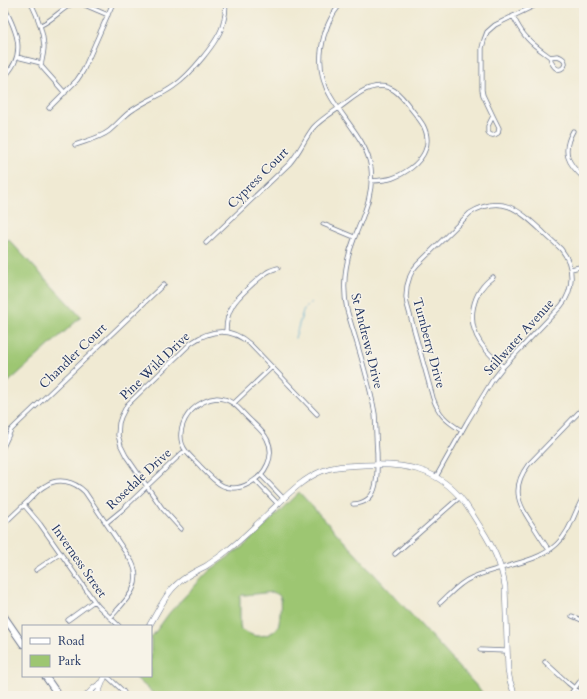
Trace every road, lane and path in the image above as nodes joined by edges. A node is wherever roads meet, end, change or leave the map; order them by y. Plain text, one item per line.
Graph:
1 (31, 3) edge
2 (74, 3) edge
3 (80, 3) edge
4 (113, 3) edge
5 (226, 3) edge
6 (341, 3) edge
7 (540, 3) edge
8 (3, 5) edge
9 (108, 15) junction
10 (513, 16) junction
11 (40, 25) junction
12 (17, 57) junction
13 (550, 57) junction
14 (41, 63) junction
15 (3, 78) edge
16 (65, 93) junction
17 (49, 108) dead end
18 (339, 108) junction
19 (493, 116) junction
20 (573, 131) dead end
21 (75, 145) dead end
22 (584, 178) edge
23 (371, 181) junction
24 (323, 224) dead end
25 (354, 237) junction
26 (206, 243) dead end
27 (584, 266) edge
28 (278, 268) dead end
29 (571, 269) junction
30 (493, 277) dead end
31 (164, 284) dead end
32 (226, 332) junction
33 (272, 367) junction
34 (503, 367) junction
35 (234, 403) junction
36 (584, 407) edge
37 (317, 414) dead end
38 (462, 431) junction
39 (3, 447) edge
40 (186, 451) junction
41 (377, 465) junction
42 (261, 475) junction
43 (436, 477) junction
44 (255, 480) junction
45 (148, 486) junction
46 (584, 496) edge
47 (460, 497) junction
48 (283, 498) junction
49 (278, 504) junction
50 (353, 504) dead end
51 (24, 505) junction
52 (7, 521) dead end
53 (106, 523) junction
54 (181, 528) dead end
55 (549, 550) junction
56 (61, 553) junction
57 (395, 554) dead end
58 (501, 568) junction
59 (36, 570) dead end
60 (94, 601) junction
61 (440, 603) dead end
62 (3, 615) edge
63 (572, 616) dead end
64 (110, 618) junction
65 (68, 620) dead end
66 (584, 621) edge
67 (119, 625) edge
68 (150, 625) edge
69 (22, 643) edge
70 (480, 650) dead end
71 (506, 651) junction
72 (545, 662) dead end
73 (584, 676) edge
74 (46, 677) edge
75 (105, 677) edge
76 (107, 677) edge
77 (102, 682) junction
78 (575, 689) junction
79 (59, 696) edge
80 (86, 696) edge
81 (94, 696) edge
82 (126, 696) edge
83 (515, 696) edge
84 (569, 696) edge
85 (584, 696) edge

1 - 11 street
2 - 11 street
3 - 9 street
4 - 9 street
5 - 21 street
6 - 18 street, St Andrews Drive
7 - 10 street
8 - 12 street
9 - 16 street
10 - 13 street
10 - 19 street
11 - 14 street
12 - 14 street
12 - 15 street
13 - 13 street
14 - 16 street
16 - 17 street
18 - 23 street, St Andrews Drive
18 - 23 street, Cypress Court
18 - 26 street, Cypress Court
19 - 19 street
20 - 22 street
23 - 25 street, St Andrews Drive
24 - 25 street
25 - 41 street, St Andrews Drive
27 - 29 street
28 - 32 street
29 - 34 street, Stillwater Avenue
29 - 38 street, Turnberry Drive
30 - 34 street
31 - 39 street, Chandler Court
32 - 33 street
32 - 45 street, Pine Wild Drive
33 - 35 street
33 - 37 street
34 - 38 street, Stillwater Avenue
35 - 40 street
35 - 42 street
36 - 55 street
38 - 43 street, Stillwater Avenue
40 - 44 street
40 - 45 street, Rosedale Drive
41 - 43 street
41 - 48 street
41 - 50 street, St Andrews Drive
42 - 44 street
42 - 48 street
43 - 47 street
44 - 49 street
45 - 53 street, Rosedale Drive
45 - 54 street, Pine Wild Drive
46 - 55 street
47 - 57 street
47 - 58 street
48 - 49 street
49 - 68 street
51 - 52 street
51 - 53 street
51 - 56 street, Inverness Street
53 - 64 street
55 - 58 street
56 - 59 street
56 - 60 street, Inverness Street
58 - 61 street
58 - 71 street
60 - 64 street, Inverness Street
60 - 65 street
62 - 69 main road
63 - 66 street
64 - 67 street, Inverness Street
70 - 71 street
71 - 83 street
72 - 78 street
73 - 78 street
74 - 79 main road
75 - 77 street
76 - 82 street
77 - 80 street
77 - 81 street
78 - 84 street
78 - 85 street

